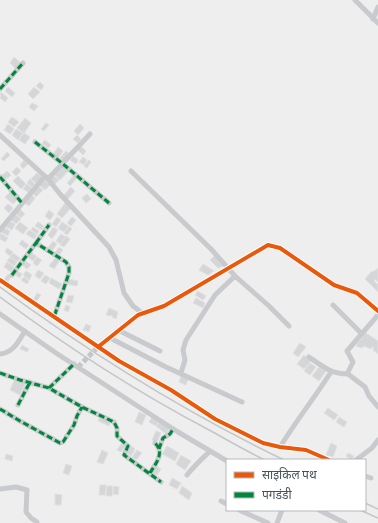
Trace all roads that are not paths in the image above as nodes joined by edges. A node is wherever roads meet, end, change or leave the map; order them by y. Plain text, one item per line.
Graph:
1 (355, 0) edge
2 (378, 7) edge
3 (377, 22) edge
4 (23, 63) dead end
5 (0, 90) edge
6 (90, 134) dead end
7 (0, 135) edge
8 (35, 142) dead end
9 (63, 164) junction
10 (131, 171) dead end
11 (0, 177) edge
12 (47, 177) junction
13 (22, 203) junction
14 (109, 203) dead end
15 (49, 224) dead end
16 (0, 230) edge
17 (36, 243) junction
18 (228, 268) junction
19 (12, 275) dead end
20 (235, 276) junction
21 (0, 280) edge
22 (333, 305) dead end
23 (378, 311) edge
24 (142, 313) junction
25 (0, 314) edge
26 (378, 315) edge
27 (54, 316) junction
28 (289, 326) dead end
29 (118, 330) junction
30 (25, 332) junction
31 (362, 334) junction
32 (110, 338) junction
33 (98, 347) junction
34 (160, 351) dead end
35 (0, 354) edge
36 (309, 357) dead end
37 (74, 364) junction
38 (331, 372) junction
39 (0, 373) edge
40 (181, 373) junction
41 (348, 374) junction
42 (30, 382) junction
43 (50, 388) junction
44 (242, 402) dead end
45 (18, 405) dead end
46 (82, 406) junction
47 (378, 407) edge
48 (0, 409) edge
49 (173, 429) junction
50 (378, 440) edge
51 (155, 443) dead end
52 (280, 447) junction
53 (159, 449) junction
54 (210, 451) junction
55 (327, 459) edge
56 (357, 459) edge
57 (226, 460) edge
58 (150, 473) junction
59 (187, 475) dead end
60 (366, 476) edge
61 (371, 478) dead end
62 (162, 482) dead end
63 (0, 490) edge
64 (221, 502) dead end
65 (226, 504) edge
66 (241, 511) edge
67 (282, 511) edge
68 (320, 511) edge
69 (37, 522) dead end
70 (268, 523) edge
71 (277, 523) edge
72 (345, 523) edge

1 - 3 street
2 - 3 street
4 - 5 street
6 - 9 street
7 - 12 street
8 - 9 street
9 - 12 street
9 - 14 street
10 - 18 street
11 - 13 street
12 - 13 street
12 - 24 street
13 - 16 street
15 - 17 street
17 - 19 street
17 - 27 street
18 - 20 street
18 - 23 street
18 - 24 street
20 - 28 street
20 - 40 street
21 - 27 street
22 - 31 street
24 - 29 street
25 - 30 street
26 - 31 street
27 - 33 street
29 - 32 street
29 - 34 street
30 - 35 street
30 - 37 street
31 - 41 street
32 - 33 street
32 - 40 street
33 - 52 street
36 - 38 street
37 - 43 street
37 - 49 street
38 - 41 street
38 - 52 street
39 - 42 street
40 - 44 street
41 - 47 street
42 - 43 street
42 - 45 street
43 - 46 street
46 - 48 street
46 - 58 street
49 - 53 street
49 - 54 street
50 - 56 street
51 - 53 street
52 - 55 street
53 - 58 street
54 - 57 street
54 - 59 street
58 - 62 street
60 - 61 street
63 - 69 street
64 - 65 street
66 - 70 street
67 - 71 street
68 - 72 street

